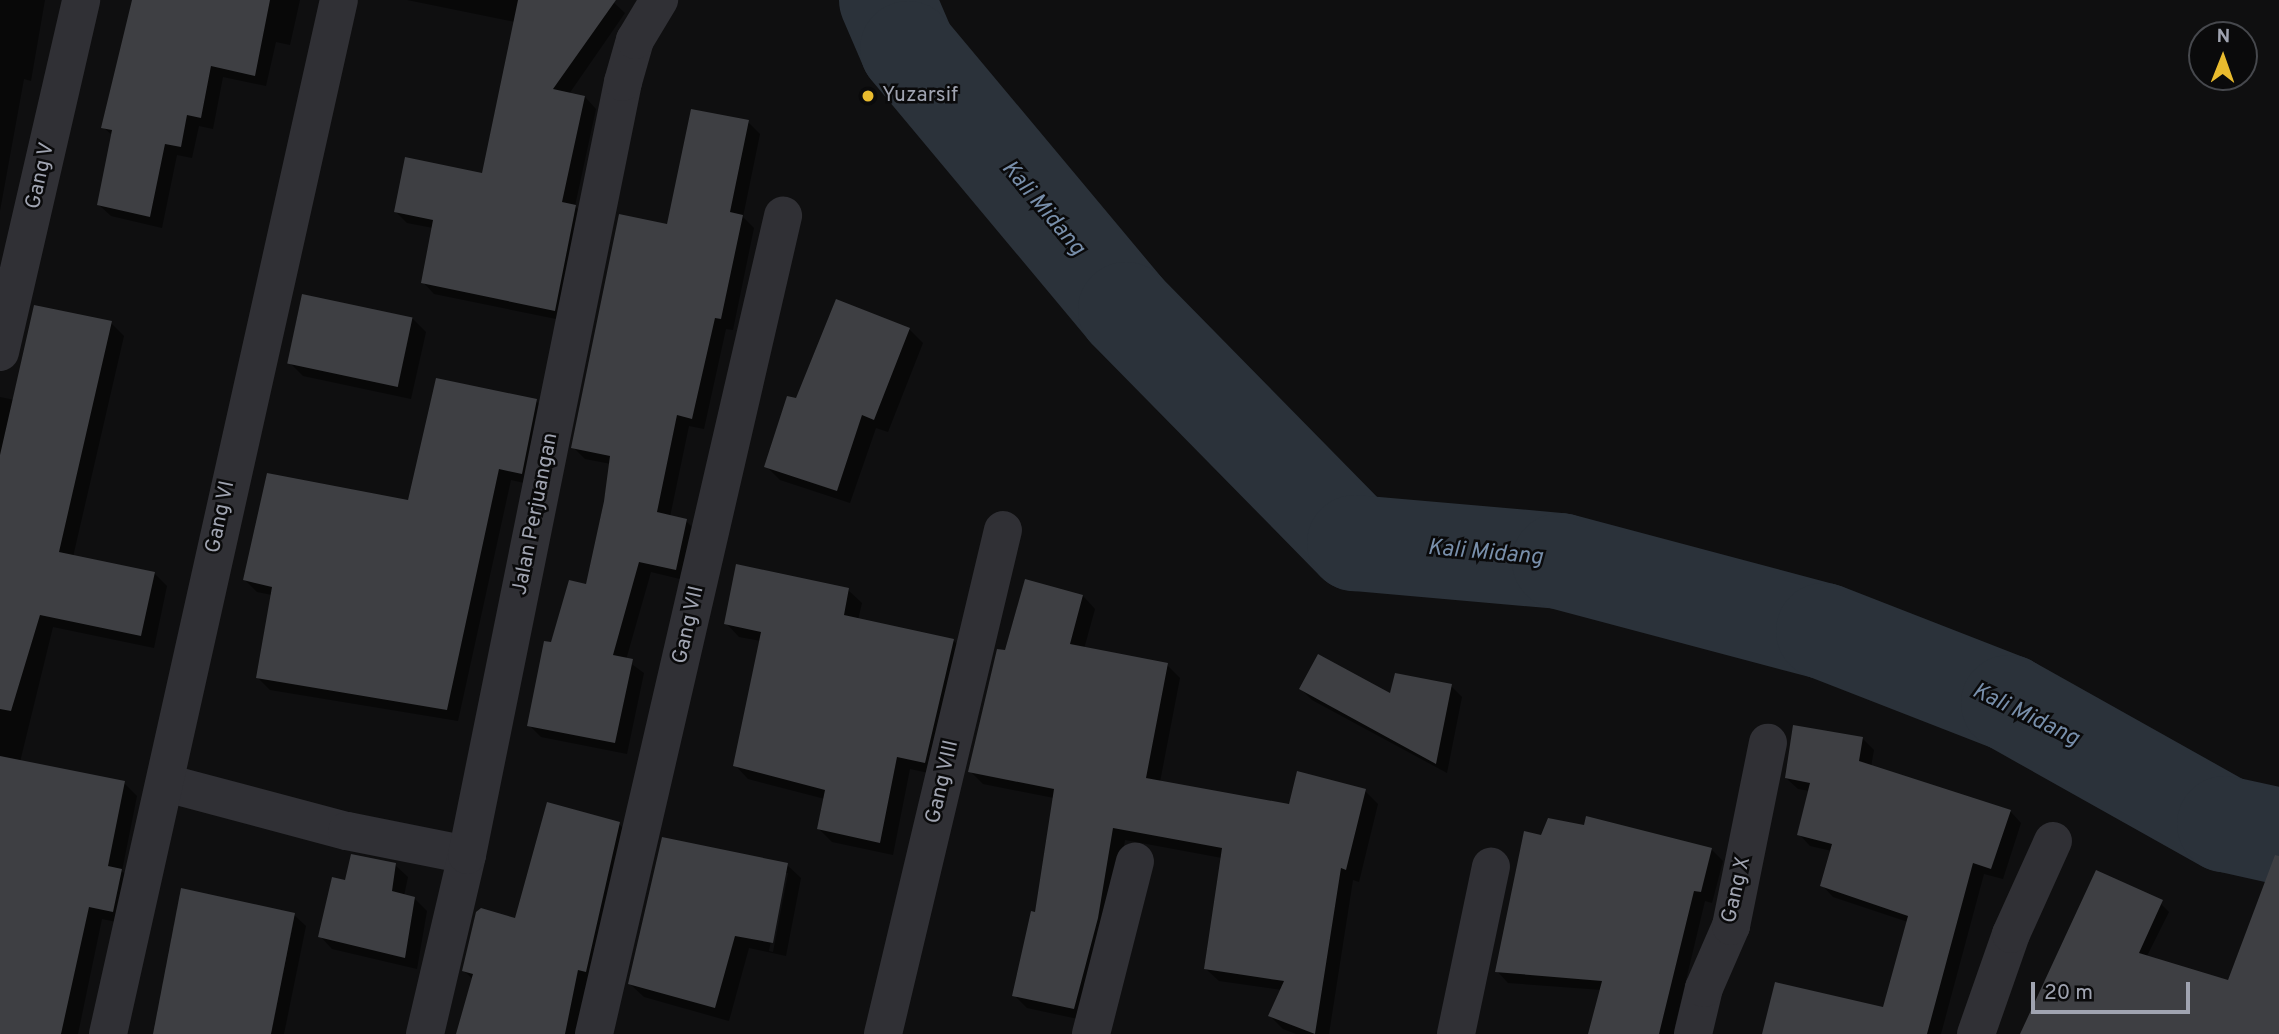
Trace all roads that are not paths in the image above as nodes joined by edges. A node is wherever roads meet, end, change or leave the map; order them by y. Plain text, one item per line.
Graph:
1 (81, 0) edge
2 (339, 0) edge
3 (659, 0) edge
4 (783, 216) dead end
5 (0, 352) edge
6 (1003, 530) dead end
7 (1768, 743) dead end
8 (166, 783) junction
9 (2053, 841) dead end
10 (467, 855) junction
11 (1135, 862) dead end
12 (1491, 867) dead end
13 (108, 1034) edge
14 (425, 1034) edge
15 (594, 1034) edge
16 (883, 1034) edge
17 (1091, 1034) edge
18 (1456, 1034) edge
19 (1693, 1034) edge
20 (1976, 1034) edge

1 - 5 street, Gang V
2 - 8 street, Gang VI
3 - 10 street, Jalan Perjuangan
4 - 15 street, Gang VII
6 - 16 street, Gang VIII
7 - 19 street, Gang X
8 - 10 street
8 - 13 street, Gang VI
9 - 20 street
10 - 14 street, Jalan Perjuangan
11 - 17 street
12 - 18 street

